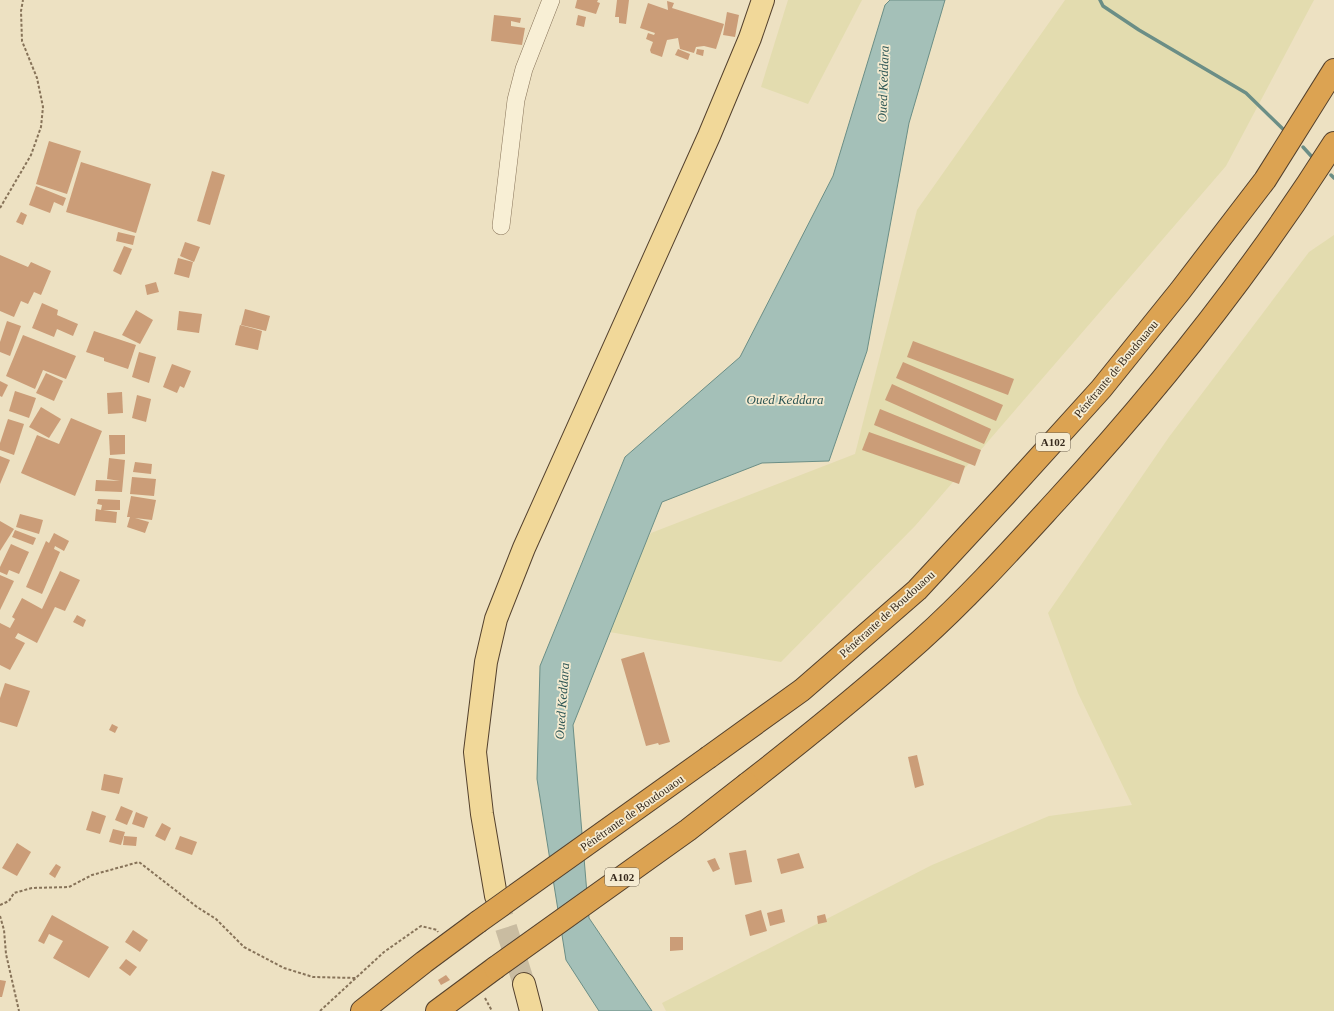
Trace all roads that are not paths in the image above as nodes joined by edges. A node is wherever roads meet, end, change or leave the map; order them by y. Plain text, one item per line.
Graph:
1 (551, 0) edge
2 (763, 0) edge
3 (1334, 70) edge
4 (1334, 143) edge
5 (501, 226) dead end
6 (496, 896) tunnel mouth
7 (524, 984) tunnel mouth
8 (362, 1011) edge
9 (437, 1011) edge
10 (531, 1011) edge

1 - 5 street
2 - 6 main road
3 - 8 highway, Pénétrante de Boudouaou / A102, bridge
4 - 9 highway, A102, bridge
7 - 10 main road

